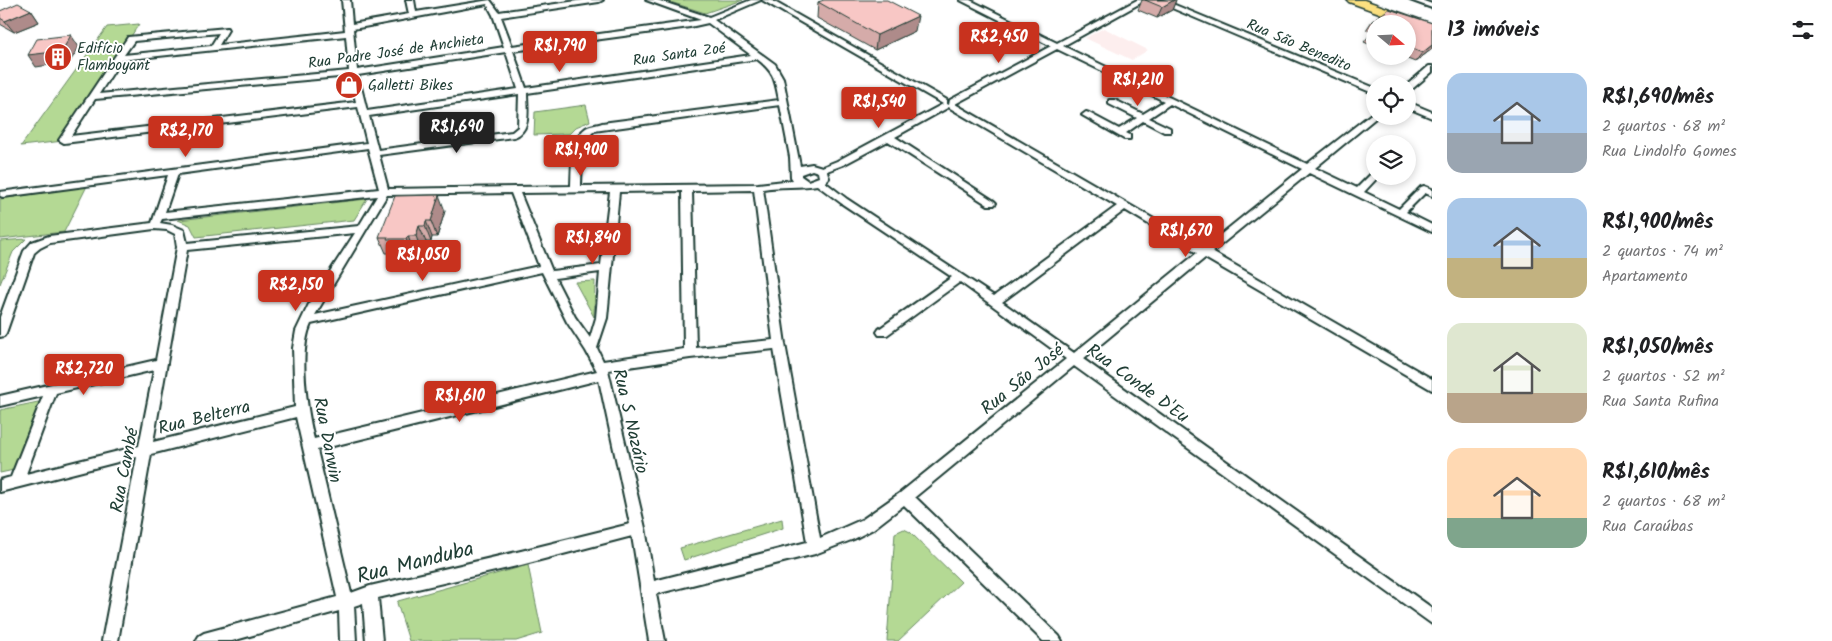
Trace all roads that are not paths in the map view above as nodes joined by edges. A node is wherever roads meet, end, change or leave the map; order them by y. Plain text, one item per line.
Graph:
1 (346, 0) edge
2 (410, 0) edge
3 (599, 0) edge
4 (650, 0) edge
5 (757, 0) edge
6 (766, 0) edge
7 (964, 0) edge
8 (1142, 0) edge
9 (1157, 0) edge
10 (1353, 0) edge
11 (1414, 0) edge
12 (476, 1) edge
13 (1432, 6) edge
14 (413, 15) junction
15 (497, 15) junction
16 (709, 20) junction
17 (1432, 28) edge
18 (350, 30) junction
19 (1057, 45) junction
20 (214, 47) junction
21 (509, 49) junction
22 (759, 56) junction
23 (119, 58) junction
24 (1432, 68) edge
25 (353, 73) junction
26 (1416, 81) edge
27 (1366, 87) edge
28 (523, 90) junction
29 (92, 97) junction
30 (1170, 101) junction
31 (783, 102) junction
32 (1112, 102) dead end
33 (949, 104) junction
34 (1416, 108) edge
35 (362, 109) junction
36 (1086, 115) dead end
37 (1432, 115) edge
38 (1143, 118) junction
39 (1366, 121) edge
40 (1167, 130) dead end
41 (888, 137) junction
42 (373, 149) junction
43 (795, 157) junction
44 (810, 167) junction
45 (1308, 169) junction
46 (174, 172) junction
47 (796, 174) junction
48 (821, 176) junction
49 (781, 183) junction
50 (803, 183) junction
51 (1366, 184) edge
52 (758, 187) junction
53 (687, 188) junction
54 (615, 189) junction
55 (514, 190) junction
56 (576, 190) junction
57 (384, 192) junction
58 (1358, 192) junction
59 (1432, 193) edge
60 (3, 194) dead end
61 (991, 203) dead end
62 (1124, 206) junction
63 (1400, 213) junction
64 (156, 221) junction
65 (362, 228) junction
66 (1432, 229) edge
67 (182, 247) junction
68 (1204, 254) junction
69 (606, 268) junction
70 (547, 272) junction
71 (960, 277) junction
72 (994, 302) junction
73 (307, 321) junction
74 (883, 332) dead end
75 (0, 333) edge
76 (779, 344) junction
77 (591, 348) junction
78 (690, 353) junction
79 (1075, 359) junction
80 (162, 363) junction
81 (603, 370) junction
82 (1432, 385) edge
83 (51, 390) junction
84 (0, 401) edge
85 (301, 411) junction
86 (309, 446) junction
87 (145, 450) junction
88 (16, 482) junction
89 (0, 486) edge
90 (906, 497) junction
91 (638, 528) junction
92 (815, 547) junction
93 (649, 589) junction
94 (370, 593) junction
95 (346, 602) junction
96 (1432, 617) edge
97 (110, 641) edge
98 (204, 641) edge
99 (348, 641) edge
100 (374, 641) edge
101 (657, 641) edge
102 (1054, 641) edge

1 - 18 street
2 - 14 street
3 - 15 street
4 - 16 street
5 - 16 street, Rua Padre José de Anchieta
6 - 33 street
7 - 19 street
8 - 19 street
9 - 27 street, Rua São Benedito
10 - 17 main road
11 - 13 street
12 - 14 street
12 - 15 street
14 - 18 street
15 - 21 street
16 - 21 street, Rua Padre José de Anchieta
16 - 22 street
18 - 20 street
18 - 25 street
19 - 30 street
19 - 33 street
20 - 23 street
20 - 23 street
21 - 25 street, Rua Padre José de Anchieta
21 - 28 street
22 - 28 street, Rua Santa Zoé
22 - 31 street
23 - 29 street
24 - 26 street
25 - 29 street, Rua Padre José de Anchieta
25 - 35 street
28 - 35 street, Rua Santa Zoé
28 - 42 street
29 - 35 street, Rua Santa Zoé
30 - 38 street
30 - 45 street
31 - 43 street
31 - 56 street
32 - 38 street
33 - 41 street
33 - 62 street
34 - 37 street
35 - 42 street
36 - 38 street
38 - 40 street
39 - 45 street, Rua São José
41 - 48 street
41 - 61 street
42 - 46 street
42 - 57 street
43 - 44 street
43 - 47 street
44 - 47 street
44 - 48 street
45 - 58 street
45 - 68 street, Rua São José
46 - 60 street
46 - 64 street
47 - 49 street
47 - 50 street
48 - 50 street
48 - 71 street, Rua Conde D'Eu
49 - 50 street
49 - 52 street
51 - 58 street
52 - 53 street
52 - 76 street
53 - 54 street
53 - 78 street
54 - 56 street
54 - 69 street
55 - 56 street
55 - 57 street
55 - 70 street, Rua S Nazário
57 - 64 street
57 - 65 street, Rua Darwin
58 - 63 street
59 - 63 street
62 - 68 street
62 - 72 street
63 - 66 street
64 - 67 street
64 - 75 street
65 - 67 street
65 - 73 street, Rua Darwin
67 - 80 street, Rua Cambé
68 - 79 street, Rua São José
68 - 82 street
69 - 70 street
69 - 77 street
70 - 73 street
70 - 77 street, Rua S Nazário
71 - 72 street, Rua Conde D'Eu
71 - 74 street
72 - 79 street, Rua Conde D'Eu
73 - 85 street, Rua Darwin
76 - 78 street
76 - 92 street
77 - 81 street, Rua S Nazário
78 - 81 street
79 - 90 street, Rua São José
79 - 96 street, Rua Conde D'Eu
80 - 83 street
80 - 87 street, Rua Cambé
81 - 86 street
81 - 91 street, Rua S Nazário
83 - 84 street
83 - 88 street
85 - 86 street, Rua Darwin
85 - 87 street, Rua Belterra
86 - 95 street, Rua Darwin
87 - 88 street, Rua Belterra
87 - 97 street, Rua Cambé
88 - 89 street, Rua Belterra
90 - 92 street, Rua São José
90 - 102 street
91 - 93 street, Rua S Nazário
91 - 94 street, Rua Manduba
92 - 93 street, Rua São José
93 - 101 street, Rua S Nazário
94 - 95 street, Rua Manduba
94 - 100 street
95 - 98 street, Rua Manduba
95 - 99 street, Rua Darwin

